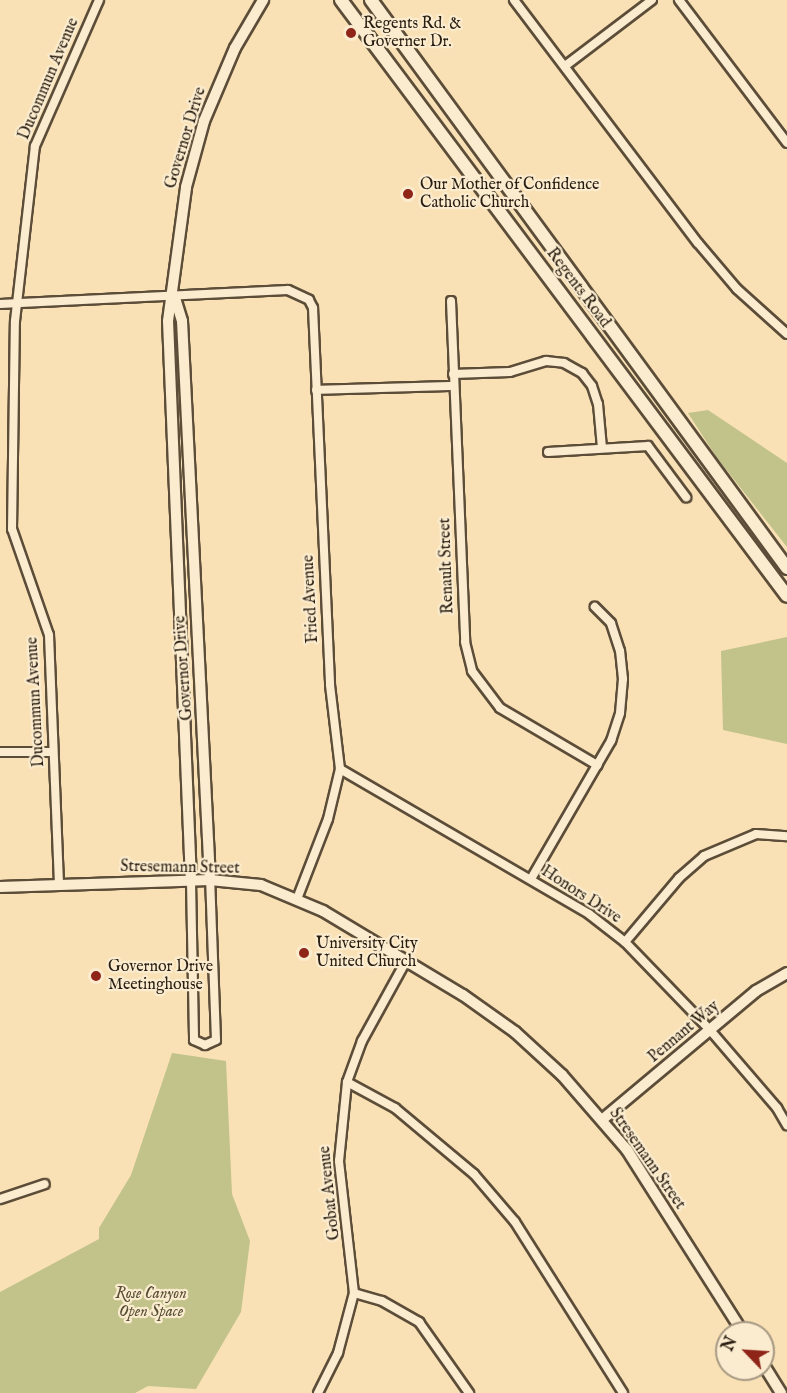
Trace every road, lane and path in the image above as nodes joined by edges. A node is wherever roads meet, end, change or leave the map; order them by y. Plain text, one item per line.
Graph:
1 (99, 0) edge
2 (263, 0) edge
3 (341, 0) edge
4 (371, 0) edge
5 (514, 0) edge
6 (651, 0) edge
7 (679, 0) edge
8 (565, 66) junction
9 (787, 143) edge
10 (174, 295) junction
11 (452, 301) dead end
12 (16, 303) junction
13 (0, 304) edge
14 (787, 334) edge
15 (453, 374) junction
16 (454, 386) junction
17 (316, 390) junction
18 (602, 448) junction
19 (548, 452) dead end
20 (686, 497) dead end
21 (787, 568) edge
22 (787, 596) edge
23 (595, 608) dead end
24 (0, 752) edge
25 (53, 752) junction
26 (597, 765) junction
27 (340, 769) junction
28 (787, 836) edge
29 (531, 879) junction
30 (210, 880) junction
31 (191, 881) junction
32 (59, 884) junction
33 (0, 887) edge
34 (297, 898) junction
35 (625, 942) junction
36 (406, 961) junction
37 (787, 973) edge
38 (710, 1030) junction
39 (347, 1082) junction
40 (603, 1119) junction
41 (787, 1125) edge
42 (45, 1184) dead end
43 (0, 1199) edge
44 (354, 1293) junction
45 (735, 1321) edge
46 (318, 1393) edge
47 (469, 1393) edge
48 (623, 1393) edge

1 - 12 street, Ducommun Avenue
2 - 10 street, Governor Drive
3 - 22 main road, Regents Road
4 - 21 main road, Regents Road
5 - 8 street
6 - 8 street
7 - 9 street
8 - 14 street
10 - 12 street
10 - 17 street, Fried Avenue
10 - 30 street, Governor Drive
10 - 31 street, Governor Drive
11 - 15 street, Renault Street
12 - 13 street
12 - 25 street, Ducommun Avenue
15 - 16 street, Renault Street
15 - 18 street
16 - 17 street
16 - 26 street, Renault Street
17 - 27 street, Fried Avenue
18 - 19 street
18 - 20 street
23 - 26 street
24 - 25 street
25 - 32 street, Ducommun Avenue
26 - 29 street
27 - 29 street, Honors Drive
27 - 34 street, Fried Avenue
28 - 35 street
29 - 35 street, Honors Drive
30 - 31 street, Stresemann Street
30 - 31 street, Governor Drive
30 - 34 street, Stresemann Street
31 - 32 street, Stresemann Street
32 - 33 street, Stresemann Street
34 - 36 street, Stresemann Street
35 - 38 street, Honors Drive
36 - 39 street, Gobat Avenue
36 - 40 street, Stresemann Street
37 - 38 street, Pennant Way
38 - 40 street, Pennant Way
38 - 41 street, Honors Drive
39 - 44 street, Gobat Avenue
39 - 48 street
40 - 45 street, Stresemann Street
42 - 43 street
44 - 46 street, Gobat Avenue
44 - 47 street

